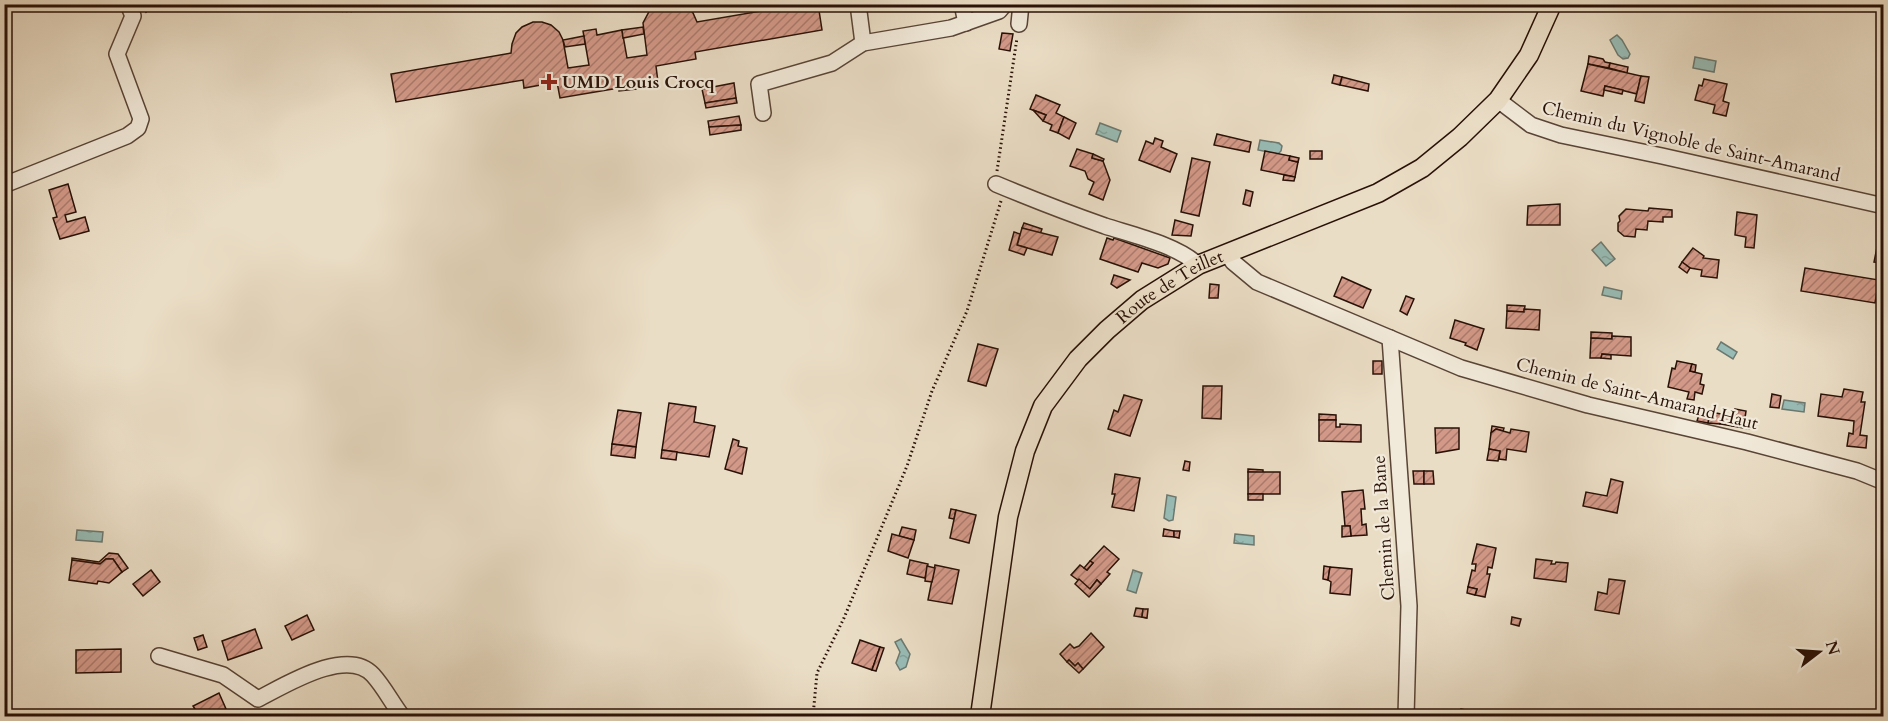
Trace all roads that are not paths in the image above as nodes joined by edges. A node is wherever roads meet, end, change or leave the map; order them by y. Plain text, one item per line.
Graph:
1 (858, 4) edge
2 (962, 4) edge
3 (1005, 4) edge
4 (1021, 4) edge
5 (1552, 4) edge
6 (130, 10) edge
7 (966, 23) junction
8 (1019, 24) road end
9 (863, 43) junction
10 (1498, 100) junction
11 (763, 113) dead end
12 (4, 185) edge
13 (1001, 186) road end
14 (1884, 206) edge
15 (1227, 253) junction
16 (1198, 265) junction
17 (1390, 338) junction
18 (1884, 482) edge
19 (159, 656) dead end
20 (402, 717) edge
21 (981, 717) edge
22 (1406, 717) edge

1 - 9 street
2 - 7 street
3 - 7 street
4 - 8 street
5 - 10 main road, Route de Teillet
6 - 12 street
7 - 9 street
9 - 11 street
10 - 14 street, Chemin du Vignoble de Saint-Amarand
10 - 15 main road, Route de Teillet
13 - 16 street
15 - 16 main road, Route de Teillet
15 - 17 street, Chemin de Saint-Amarand Haut
16 - 21 main road, Route de Teillet
17 - 18 street, Chemin de Saint-Amarand Haut
17 - 22 street, Chemin de la Bane
19 - 20 street

